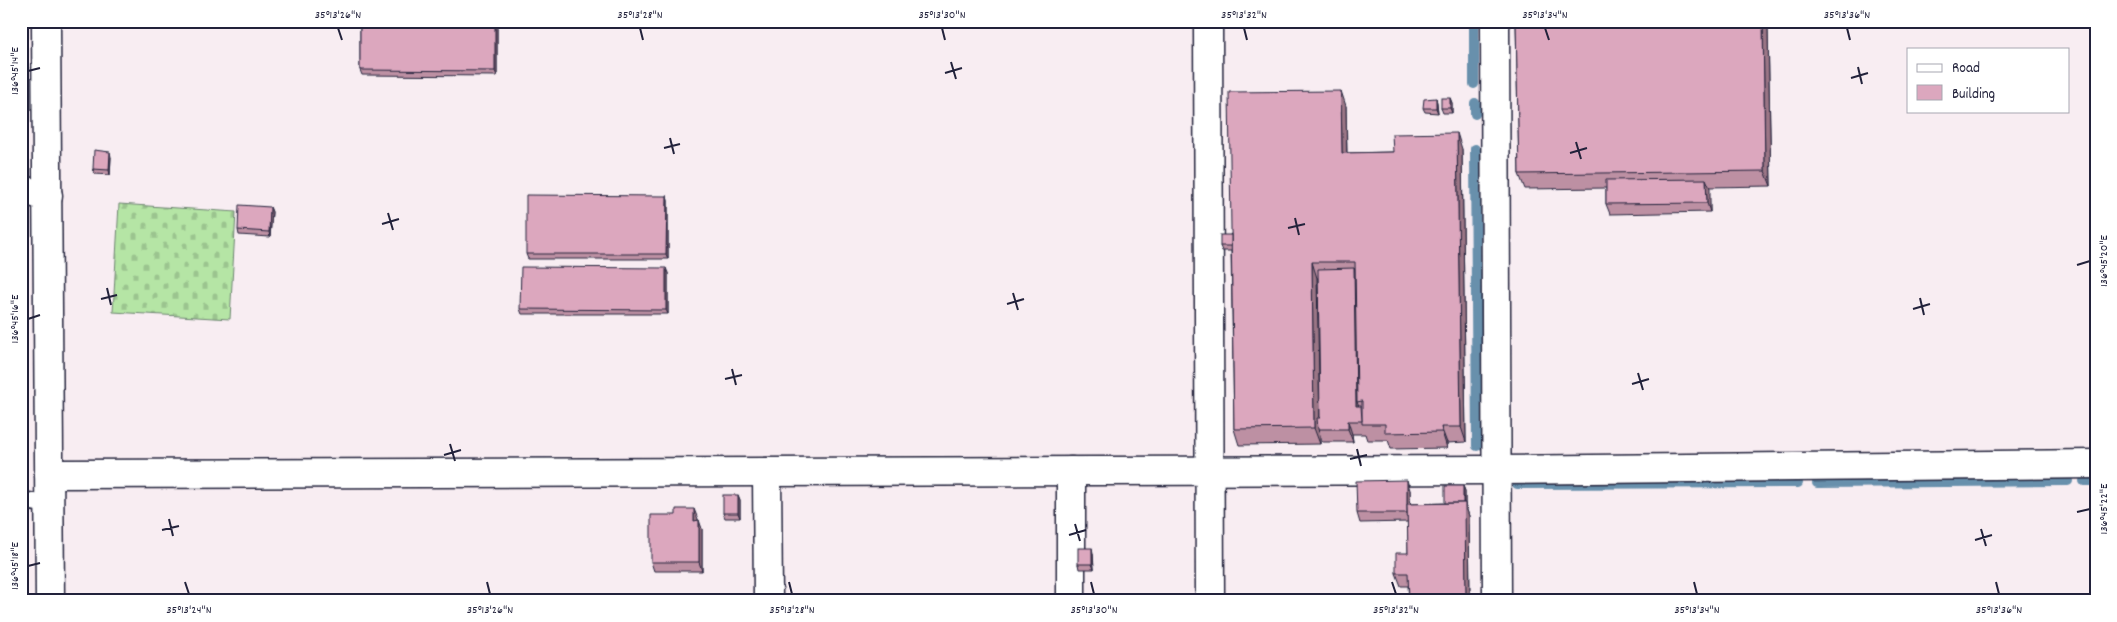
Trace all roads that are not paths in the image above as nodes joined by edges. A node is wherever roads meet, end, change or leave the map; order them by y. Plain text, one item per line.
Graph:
1 (46, 21) edge
2 (1208, 21) edge
3 (1495, 21) edge
4 (21, 190) edge
5 (48, 196) junction
6 (2096, 464) edge
7 (1497, 470) junction
8 (1071, 471) junction
9 (1210, 471) junction
10 (767, 472) junction
11 (49, 474) junction
12 (21, 500) edge
13 (50, 505) junction
14 (50, 601) edge
15 (768, 601) edge
16 (1070, 601) edge
17 (1210, 601) edge
18 (1498, 601) edge

1 - 5 street
2 - 9 street
3 - 7 street
4 - 5 street
5 - 11 street
6 - 7 street
7 - 9 street
7 - 18 street
8 - 9 street
8 - 10 street
8 - 16 street
9 - 17 street
10 - 11 street
10 - 15 street
11 - 13 street
12 - 13 lane
13 - 14 street

